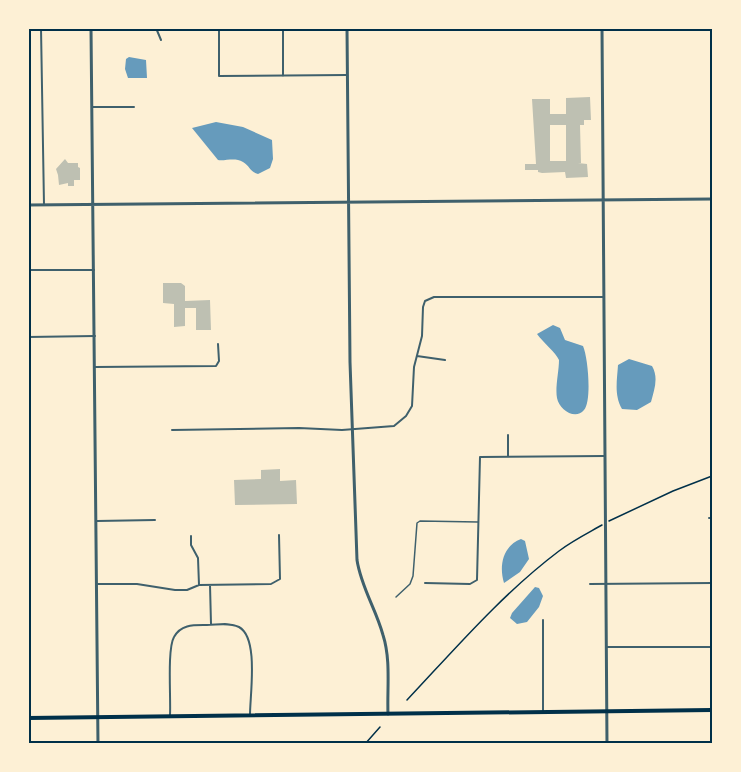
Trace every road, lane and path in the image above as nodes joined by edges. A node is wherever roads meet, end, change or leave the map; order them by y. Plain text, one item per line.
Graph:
1 (41, 28) edge
2 (91, 28) edge
3 (156, 28) edge
4 (219, 28) edge
5 (283, 28) edge
6 (347, 28) edge
7 (602, 28) edge
8 (161, 40) dead end
9 (347, 75) junction
10 (283, 76) junction
11 (92, 107) junction
12 (134, 107) dead end
13 (712, 199) edge
14 (603, 200) junction
15 (348, 203) junction
16 (28, 205) edge
17 (44, 205) junction
18 (93, 206) junction
19 (28, 270) edge
20 (94, 270) junction
21 (604, 297) junction
22 (95, 336) junction
23 (28, 337) edge
24 (218, 344) dead end
25 (417, 356) junction
26 (445, 360) dead end
27 (95, 368) junction
28 (352, 428) junction
29 (172, 430) dead end
30 (508, 435) dead end
31 (508, 456) junction
32 (605, 456) junction
33 (712, 476) edge
34 (155, 520) dead end
35 (97, 521) junction
36 (479, 522) junction
37 (608, 522) dead end
38 (601, 526) dead end
39 (279, 535) dead end
40 (191, 536) dead end
41 (425, 583) dead end
42 (712, 583) edge
43 (98, 584) junction
44 (590, 584) dead end
45 (606, 584) junction
46 (199, 585) junction
47 (210, 585) junction
48 (396, 597) dead end
49 (543, 620) dead end
50 (211, 625) junction
51 (606, 647) junction
52 (712, 647) edge
53 (407, 700) dead end
54 (712, 710) edge
55 (606, 711) junction
56 (543, 712) junction
57 (388, 714) junction
58 (250, 715) junction
59 (170, 716) junction
60 (28, 718) edge
61 (98, 718) junction
62 (380, 727) dead end
63 (98, 744) edge
64 (365, 744) edge
65 (607, 744) edge

1 - 17 street
2 - 11 street
3 - 8 street
4 - 10 street
5 - 10 street
6 - 9 street
7 - 14 street
9 - 10 street
9 - 15 street
11 - 12 street
11 - 18 street
13 - 14 street
14 - 15 street
14 - 21 street
15 - 18 street
15 - 28 street
16 - 17 street
17 - 18 street
18 - 20 street
19 - 20 street
20 - 22 street
21 - 25 street
21 - 32 street
22 - 23 street
22 - 27 street
24 - 27 street
25 - 26 street
25 - 28 street
27 - 35 street
28 - 29 street
28 - 57 street
30 - 31 street
31 - 32 street
31 - 36 street
32 - 45 street
33 - 37 path
34 - 35 street
35 - 43 street
36 - 41 street
36 - 48 lane
38 - 53 path
39 - 47 street
40 - 46 street
42 - 45 street
43 - 46 street
43 - 61 street
44 - 45 street
45 - 51 street
46 - 47 street
47 - 50 street
49 - 56 street
50 - 58 street
50 - 59 street
51 - 52 street
51 - 55 street
54 - 55 main road
55 - 56 main road
55 - 65 street
56 - 57 main road
57 - 58 main road
58 - 59 main road
59 - 61 main road
60 - 61 main road
61 - 63 street
62 - 64 path

